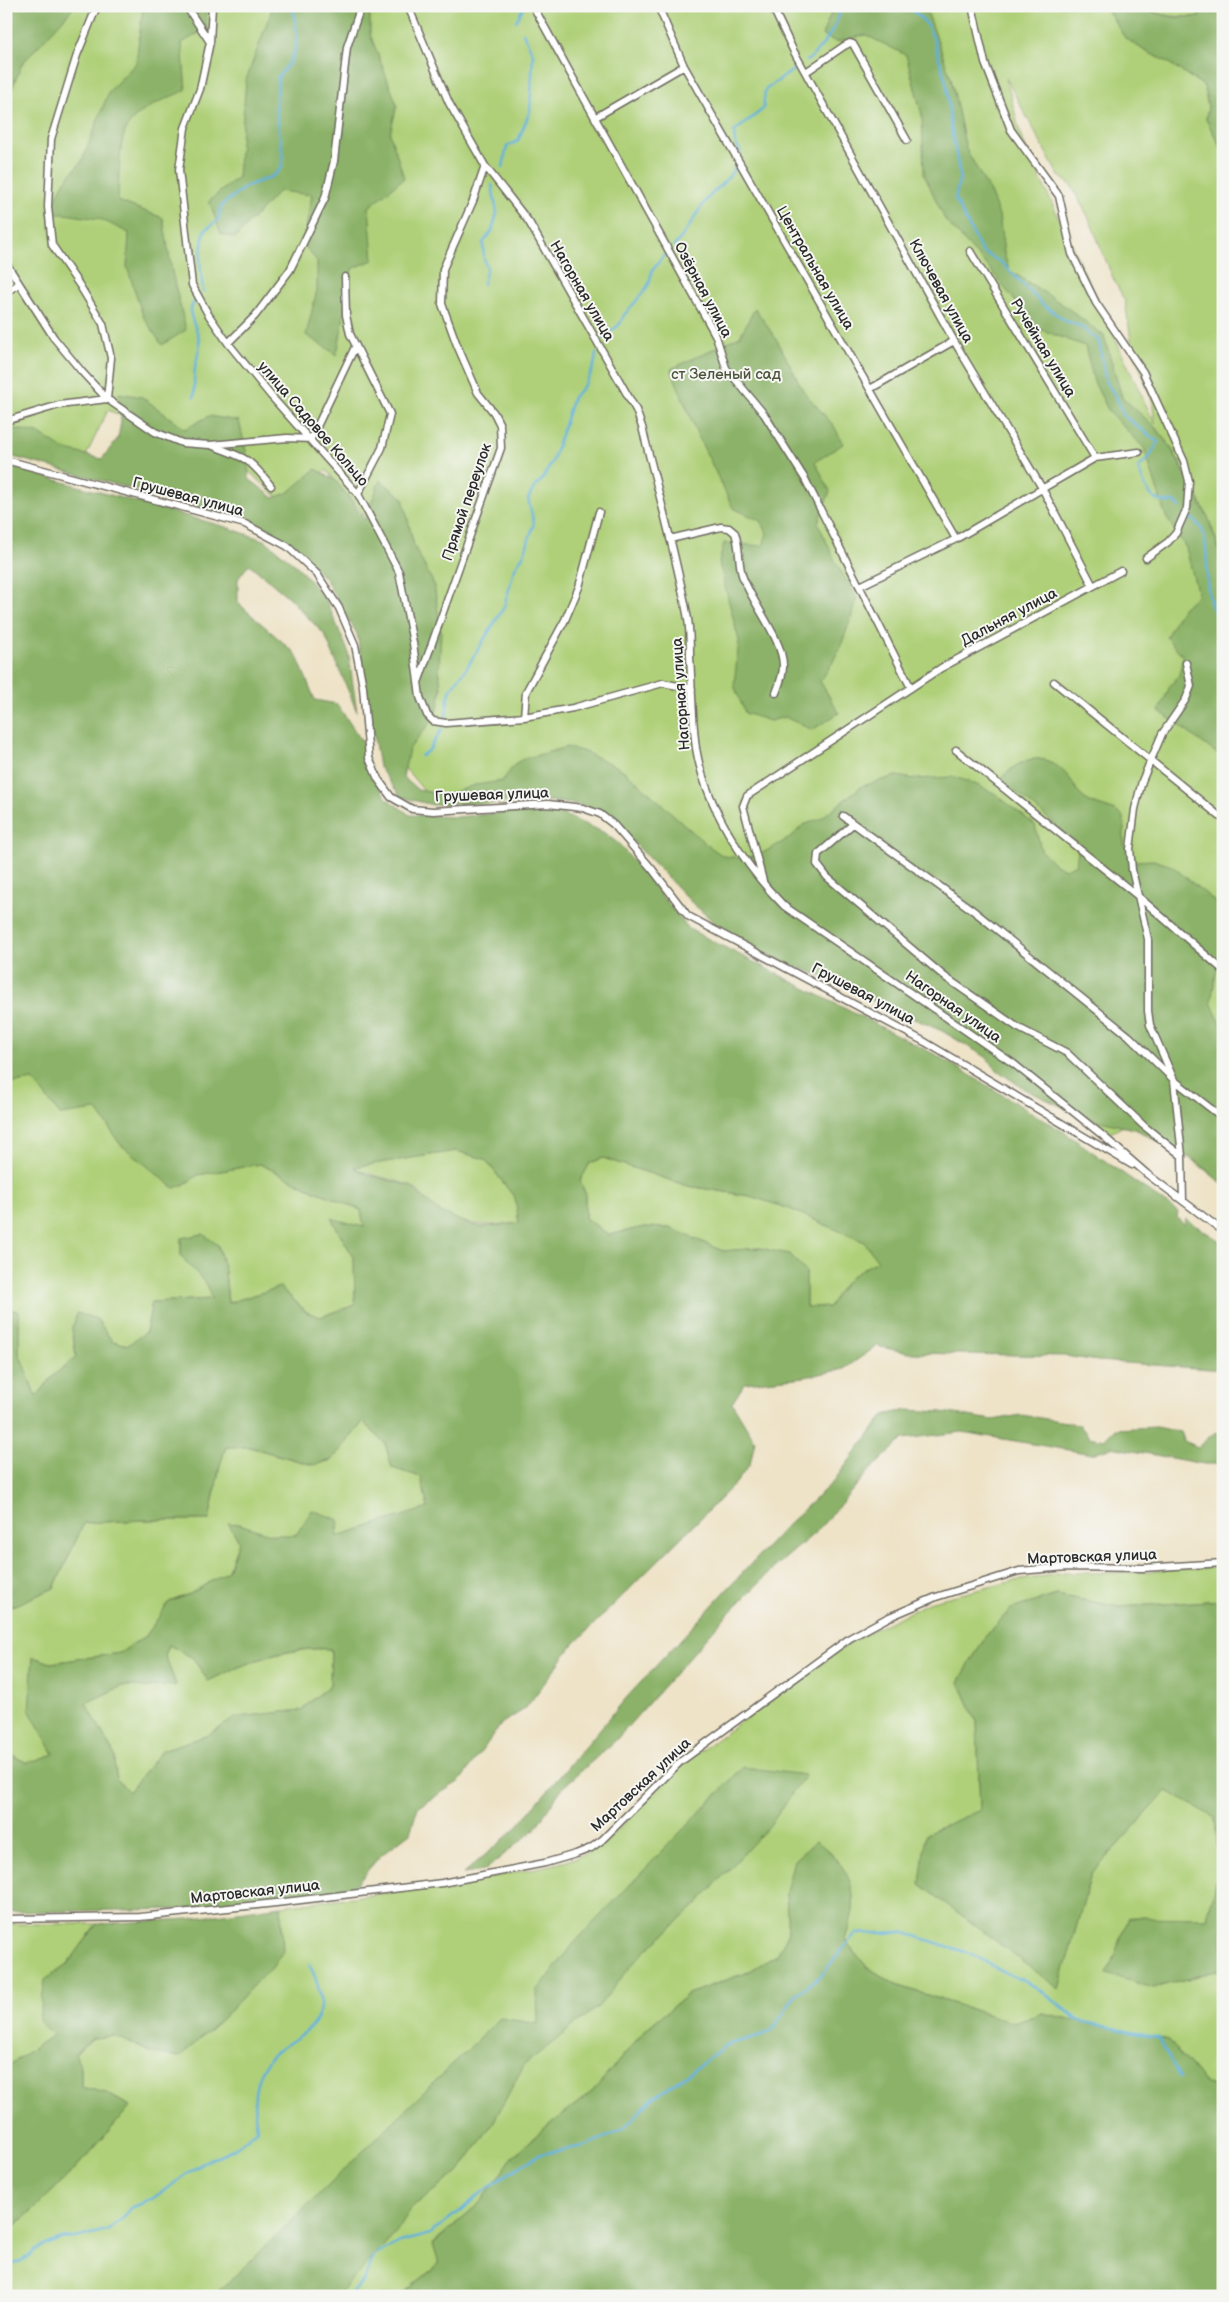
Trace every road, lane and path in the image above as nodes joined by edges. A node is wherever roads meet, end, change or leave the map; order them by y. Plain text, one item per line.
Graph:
1 (98, 6) edge
2 (186, 6) edge
3 (212, 6) edge
4 (361, 6) edge
5 (408, 6) edge
6 (534, 6) edge
7 (658, 6) edge
8 (772, 6) edge
9 (972, 6) edge
10 (210, 42) junction
11 (684, 66) junction
12 (806, 72) junction
13 (596, 117) junction
14 (907, 140) dead end
15 (485, 166) junction
16 (970, 251) dead end
17 (6, 263) edge
18 (345, 277) dead end
19 (19, 284) junction
20 (6, 292) edge
21 (954, 341) junction
22 (228, 342) junction
23 (355, 347) junction
24 (870, 389) junction
25 (107, 399) junction
26 (6, 421) edge
27 (311, 439) junction
28 (210, 444) junction
29 (1139, 452) dead end
30 (1095, 458) junction
31 (6, 460) edge
32 (271, 486) dead end
33 (1042, 488) junction
34 (358, 494) junction
35 (599, 512) dead end
36 (670, 539) junction
37 (956, 539) junction
38 (1146, 558) dead end
39 (1121, 571) dead end
40 (860, 586) junction
41 (1093, 586) junction
42 (1186, 663) dead end
43 (1054, 682) dead end
44 (418, 683) junction
45 (910, 688) junction
46 (692, 689) junction
47 (776, 693) dead end
48 (524, 717) junction
49 (956, 750) dead end
50 (1151, 761) junction
51 (843, 816) dead end
52 (1223, 819) edge
53 (853, 824) junction
54 (765, 887) junction
55 (1139, 897) junction
56 (1223, 970) edge
57 (1174, 1080) junction
58 (1223, 1118) edge
59 (1182, 1156) junction
60 (1147, 1174) junction
61 (1183, 1201) junction
62 (1223, 1231) edge
63 (1223, 1563) edge
64 (6, 1919) edge

1 - 25 street
2 - 10 street
3 - 10 street, улица Садовое Кольцо
4 - 22 street
5 - 15 street, Нагорная улица
6 - 13 street, Озёрная улица
7 - 11 street, Центральная улица
8 - 12 street, Ключевая улица
9 - 38 street
10 - 22 street, улица Садовое Кольцо
11 - 13 street
11 - 24 street, Центральная улица
12 - 14 street
12 - 21 street, Ключевая улица
13 - 40 street, Озёрная улица
15 - 36 street, Нагорная улица
15 - 44 street, Прямой переулок
16 - 30 street, Ручейная улица
17 - 19 street
18 - 23 street
19 - 20 street
19 - 25 street
21 - 24 street
21 - 33 street, Ключевая улица
22 - 27 street, улица Садовое Кольцо
23 - 27 street
23 - 34 street
24 - 37 street, Центральная улица
25 - 26 street
25 - 28 street
27 - 28 street
27 - 34 street, улица Садовое Кольцо
28 - 32 street
29 - 30 street
30 - 33 street
31 - 60 street, Грушевая улица
33 - 37 street
33 - 41 street, Ключевая улица
34 - 44 street, улица Садовое Кольцо
35 - 48 street
36 - 46 street, Нагорная улица
36 - 47 street
37 - 40 street
39 - 41 street, Дальняя улица
40 - 45 street, Озёрная улица
41 - 45 street, Дальняя улица
42 - 50 street
43 - 50 street
44 - 48 street, улица Садовое Кольцо
45 - 54 street, Дальняя улица
46 - 48 street, улица Садовое Кольцо
46 - 54 street, Нагорная улица
49 - 55 street
50 - 52 street
50 - 55 street
51 - 53 street
53 - 57 street
53 - 59 street
54 - 60 street, Нагорная улица
55 - 56 street
55 - 57 street
57 - 58 street
57 - 59 street
59 - 61 street
60 - 61 street, Нагорная улица
61 - 62 street, Нагорная улица
63 - 64 street, Мартовская улица

